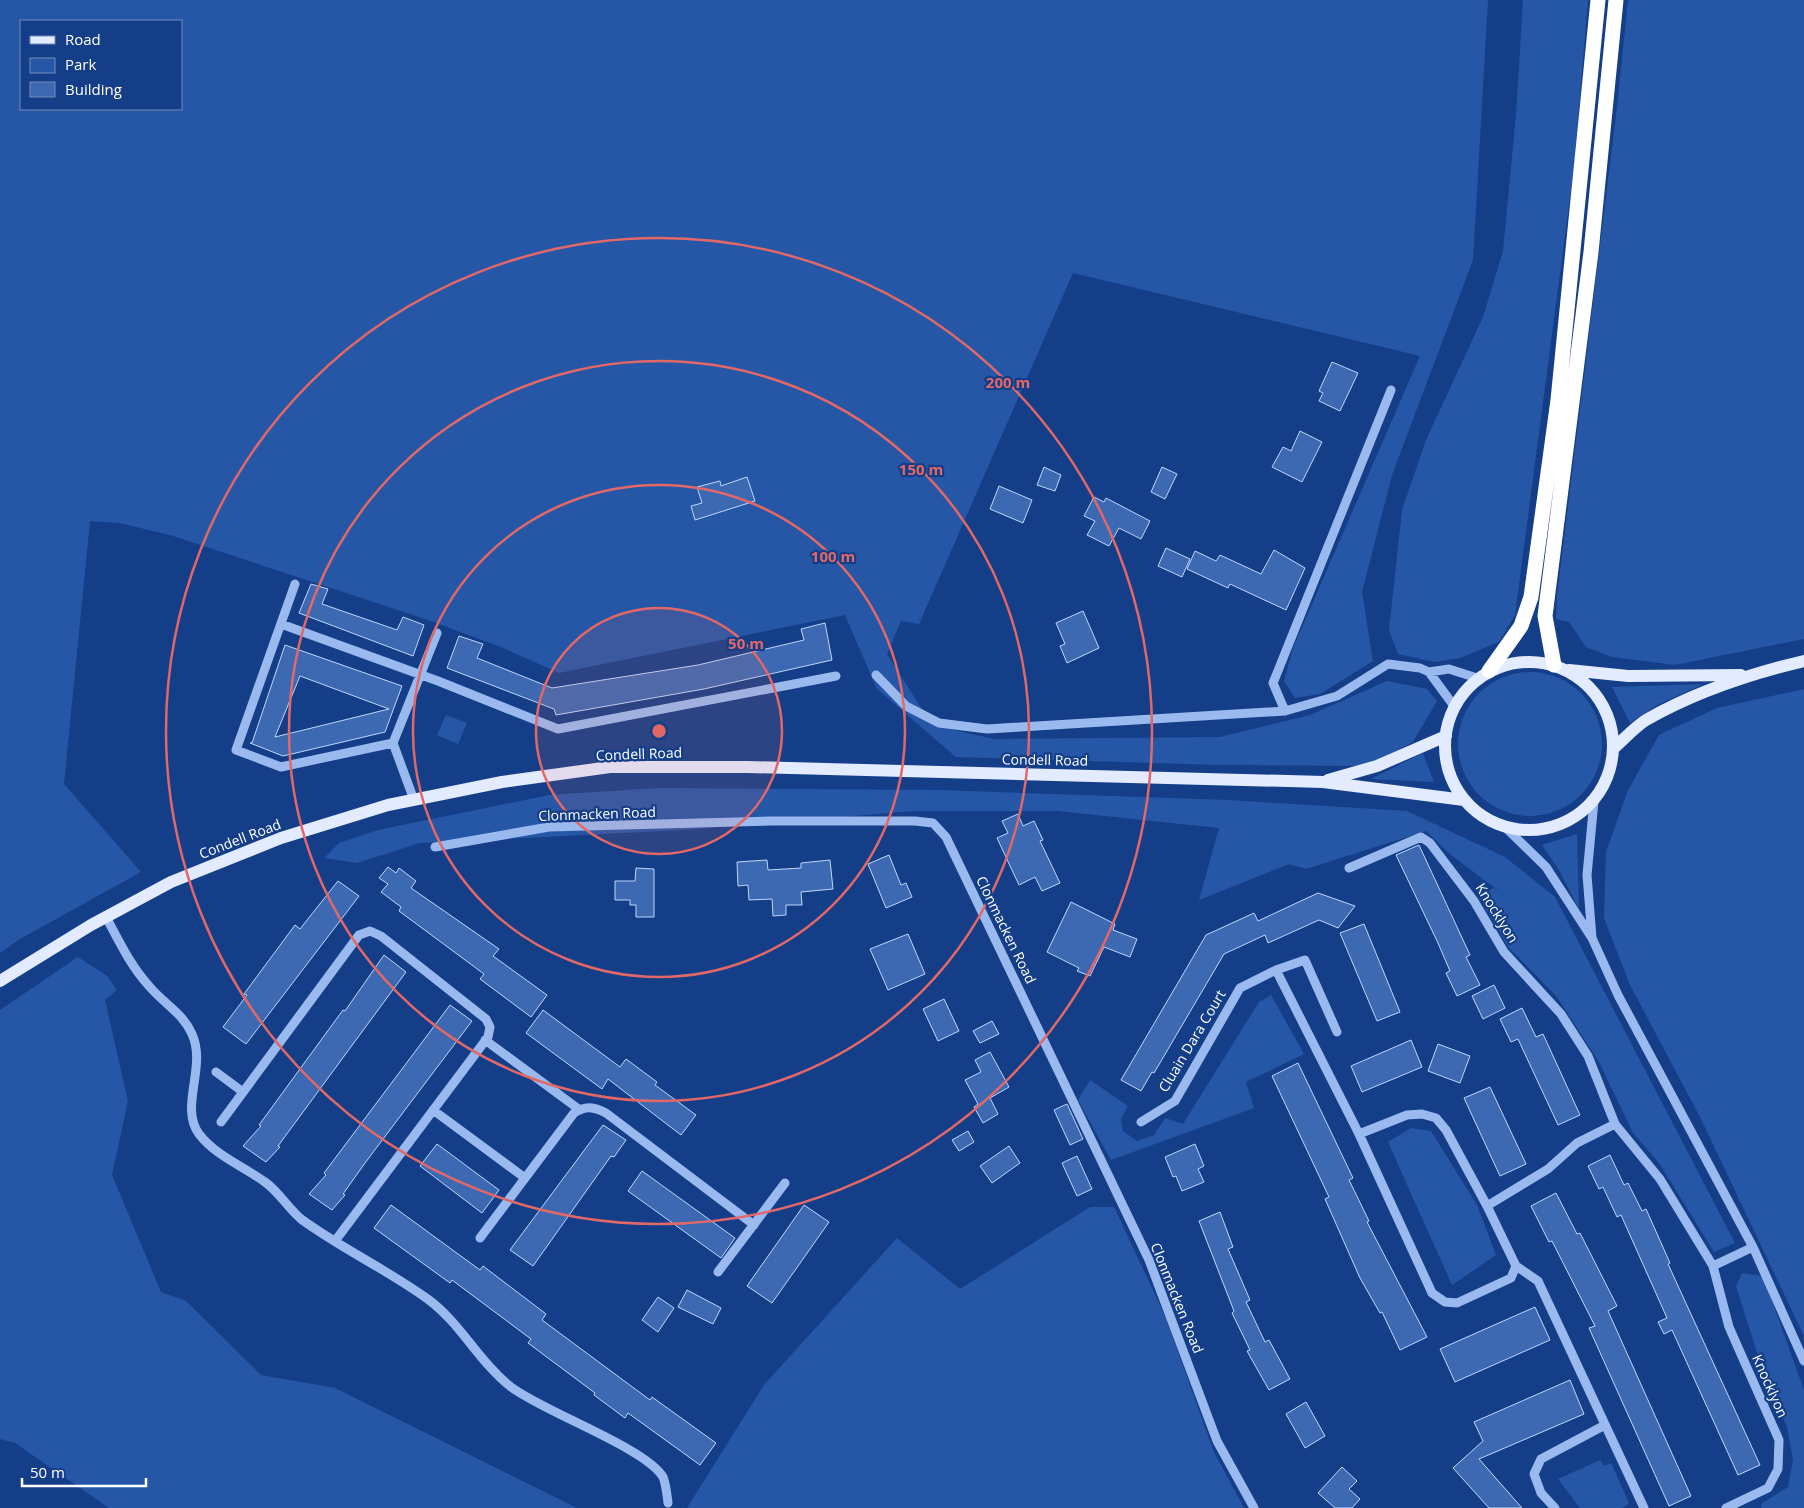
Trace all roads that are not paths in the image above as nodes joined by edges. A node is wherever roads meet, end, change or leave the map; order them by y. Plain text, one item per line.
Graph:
1 (1598, 0) edge
2 (1616, 0) edge
3 (1391, 390) dead end
4 (296, 584) dead end
5 (281, 624) junction
6 (437, 633) dead end
7 (1804, 661) edge
8 (1559, 667) junction
9 (1429, 672) junction
10 (1483, 674) junction
11 (1748, 674) junction
12 (421, 675) junction
13 (876, 675) dead end
14 (836, 676) dead end
15 (1454, 706) junction
16 (1285, 711) junction
17 (1446, 736) junction
18 (393, 743) junction
19 (1614, 748) junction
20 (1323, 782) junction
21 (414, 800) junction
22 (1464, 800) junction
23 (1594, 801) junction
24 (1506, 828) junction
25 (435, 847) dead end
26 (1349, 868) dead end
27 (106, 917) junction
28 (1592, 938) junction
29 (1276, 970) junction
30 (0, 981) edge
31 (1336, 1032) dead end
32 (486, 1040) junction
33 (216, 1072) dead end
34 (243, 1092) junction
35 (433, 1110) junction
36 (580, 1110) junction
37 (221, 1122) dead end
38 (1141, 1122) dead end
39 (1615, 1124) junction
40 (1359, 1134) junction
41 (525, 1178) junction
42 (785, 1182) dead end
43 (1486, 1206) junction
44 (754, 1225) junction
45 (480, 1238) dead end
46 (335, 1242) junction
47 (1753, 1247) junction
48 (1516, 1266) junction
49 (1713, 1266) junction
50 (718, 1272) dead end
51 (1804, 1361) edge
52 (1605, 1425) junction
53 (668, 1502) dead end
54 (1742, 1505) edge
55 (1254, 1508) edge
56 (1555, 1508) edge
57 (1644, 1508) edge
58 (1726, 1508) edge

1 - 10 highway
2 - 8 highway
3 - 16 street
4 - 5 street
5 - 12 street
5 - 18 street
6 - 12 street
7 - 11 main road
8 - 10 main road
8 - 11 main road
8 - 19 main road
9 - 10 street
9 - 15 street
9 - 16 street
10 - 15 main road
11 - 19 main road
12 - 14 street
12 - 18 street
13 - 16 street
15 - 17 main road
17 - 20 main road
17 - 22 main road
18 - 21 street
19 - 23 main road
20 - 21 main road, Condell Road
20 - 22 main road
21 - 27 main road, Condell Road
22 - 24 main road
23 - 24 main road
23 - 28 street
24 - 28 street
25 - 55 street, Clonmacken Road
26 - 39 street, Knocklyon
27 - 30 main road, Condell Road
27 - 46 street
28 - 47 street
29 - 31 street, Cluain Dara Court
29 - 38 street, Cluain Dara Court
29 - 40 street
32 - 34 street
32 - 35 street
32 - 36 street
33 - 34 street
34 - 37 street
35 - 41 street
35 - 46 street
36 - 41 street
36 - 44 street
39 - 43 street
39 - 49 street, Knocklyon
40 - 43 street
40 - 48 street
41 - 45 street
42 - 44 street
43 - 48 street
44 - 50 street
46 - 53 street
47 - 49 street
47 - 51 street
48 - 52 street
49 - 54 street, Knocklyon
52 - 56 street
52 - 57 street
54 - 58 street, Knocklyon

